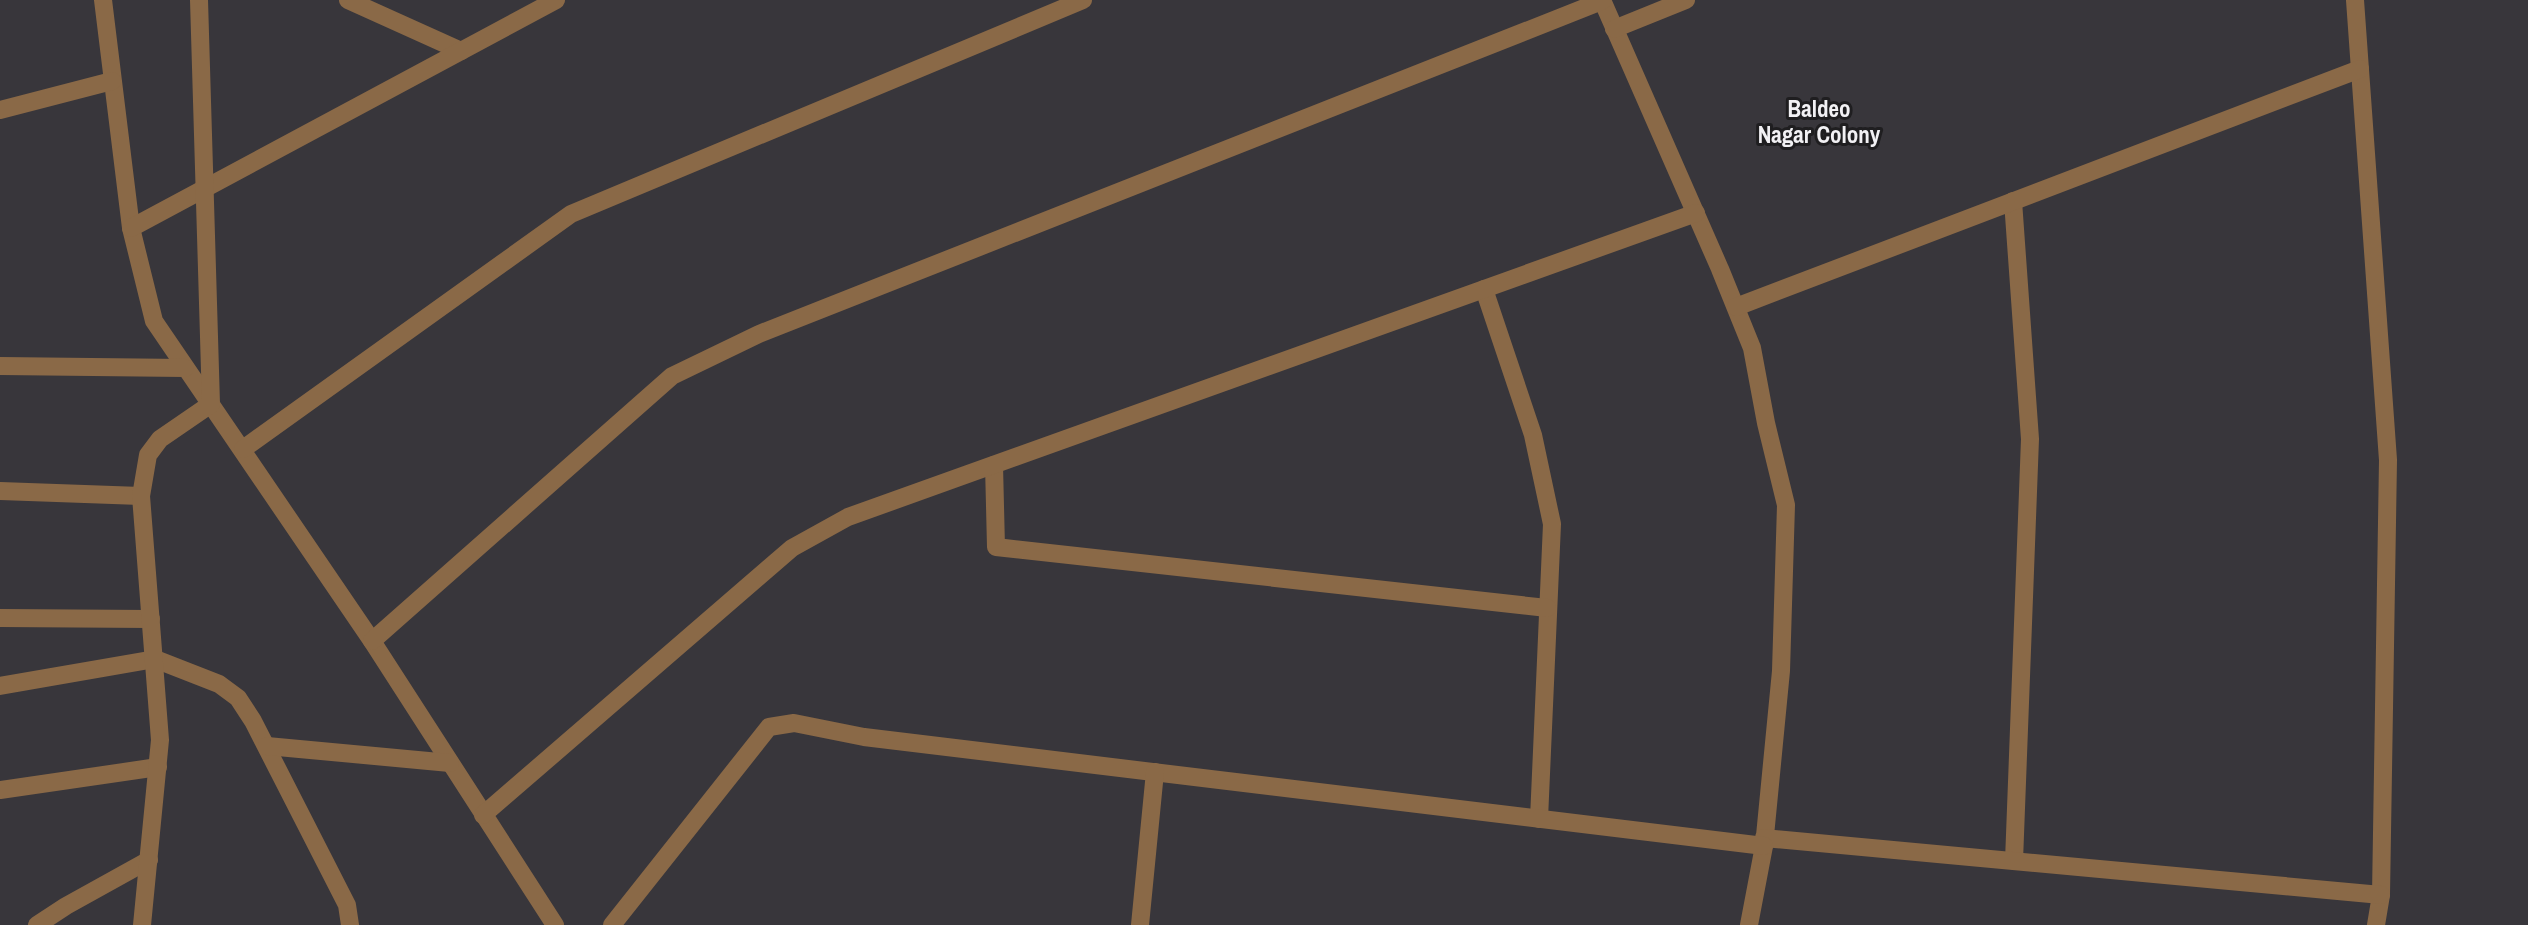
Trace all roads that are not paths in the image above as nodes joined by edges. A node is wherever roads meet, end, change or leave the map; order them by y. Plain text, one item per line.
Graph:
1 (103, 0) edge
2 (199, 0) edge
3 (348, 0) edge
4 (555, 0) edge
5 (1083, 0) edge
6 (1686, 0) edge
7 (2355, 0) edge
8 (1602, 1) edge
9 (1614, 29) junction
10 (461, 51) junction
11 (2360, 69) junction
12 (112, 80) junction
13 (0, 110) edge
14 (205, 189) junction
15 (2013, 201) junction
16 (1696, 213) junction
17 (131, 228) junction
18 (1484, 289) junction
19 (1736, 307) junction
20 (0, 366) edge
21 (185, 368) junction
22 (211, 404) junction
23 (243, 449) junction
24 (993, 465) junction
25 (0, 491) edge
26 (141, 496) junction
27 (1547, 608) junction
28 (0, 618) edge
29 (151, 618) junction
30 (372, 641) junction
31 (155, 659) junction
32 (0, 686) edge
33 (267, 746) junction
34 (450, 763) junction
35 (159, 766) junction
36 (1155, 772) junction
37 (0, 790) edge
38 (484, 815) junction
39 (1539, 818) junction
40 (1764, 842) junction
41 (149, 860) junction
42 (2014, 861) junction
43 (2381, 895) junction
44 (37, 925) edge
45 (142, 925) edge
46 (350, 925) edge
47 (555, 925) edge
48 (612, 925) edge
49 (1140, 925) edge
50 (1749, 925) edge
51 (2376, 925) edge

1 - 12 street
2 - 14 street
3 - 10 street
4 - 10 street
5 - 23 street
6 - 9 street
7 - 11 street
8 - 9 street
8 - 30 street
9 - 16 street
10 - 14 street
11 - 15 street
11 - 43 street
12 - 13 street
12 - 17 street
14 - 17 street
14 - 22 street
15 - 19 street
15 - 42 street
16 - 18 street
16 - 19 street
17 - 21 street
18 - 24 street
18 - 27 street
19 - 40 street
20 - 21 street
21 - 22 street
22 - 23 street
22 - 26 street
23 - 30 street
24 - 27 street
24 - 38 street
25 - 26 street
26 - 29 street
27 - 39 street
28 - 29 street
29 - 31 street
30 - 34 street
31 - 32 street
31 - 33 street
31 - 35 street
33 - 34 street
33 - 46 street
34 - 38 street
35 - 37 street
35 - 41 street
36 - 39 street
36 - 48 street
36 - 49 street
38 - 47 street
39 - 40 street
40 - 42 street
40 - 50 street
41 - 44 street
41 - 45 street
42 - 43 street
43 - 51 street

